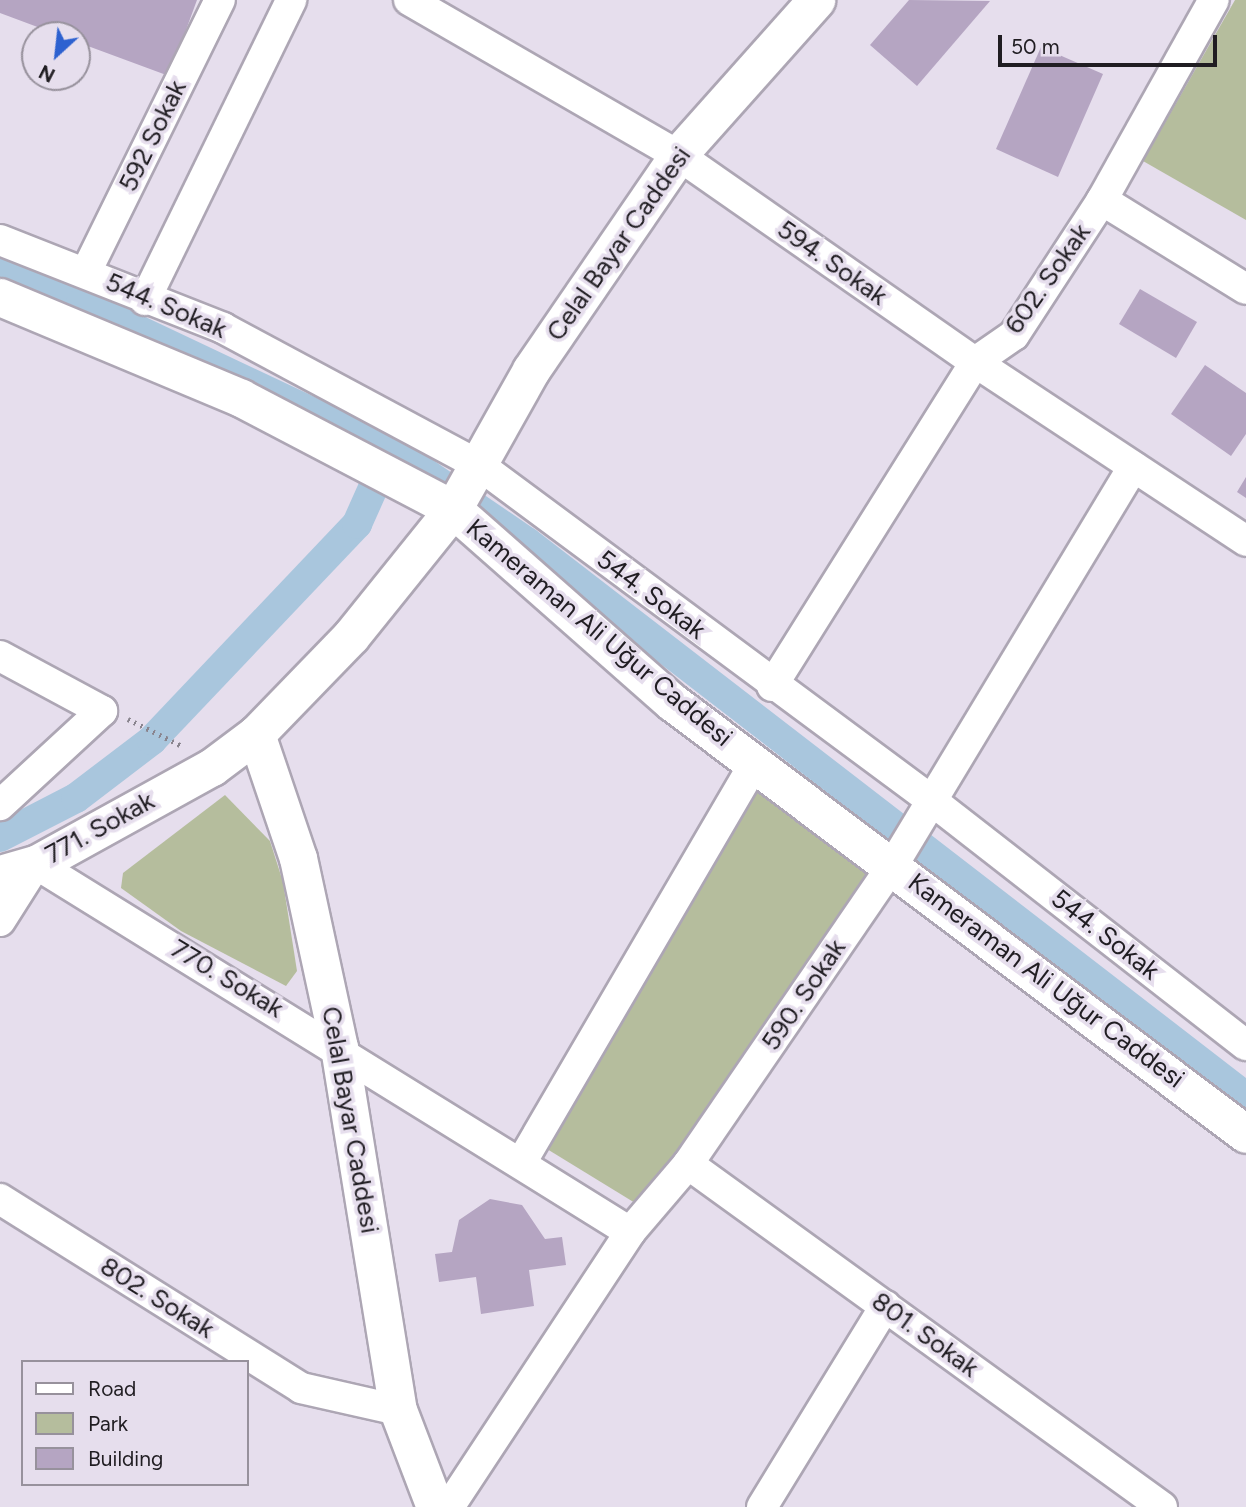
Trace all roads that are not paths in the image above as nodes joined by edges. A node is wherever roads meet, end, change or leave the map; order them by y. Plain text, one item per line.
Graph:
1 (220, 0) edge
2 (291, 0) edge
3 (409, 0) edge
4 (816, 0) edge
5 (1214, 0) edge
6 (678, 155) junction
7 (1102, 200) junction
8 (0, 240) edge
9 (86, 272) junction
10 (1246, 289) edge
11 (0, 297) edge
12 (145, 300) junction
13 (975, 362) junction
14 (479, 465) junction
15 (1133, 467) junction
16 (453, 509) junction
17 (1246, 541) edge
18 (0, 656) edge
19 (772, 686) junction
20 (256, 734) junction
21 (755, 763) junction
22 (932, 800) junction
23 (0, 805) edge
24 (36, 864) junction
25 (893, 865) junction
26 (0, 874) edge
27 (0, 921) edge
28 (1246, 1045) edge
29 (339, 1046) junction
30 (1246, 1134) edge
31 (521, 1163) junction
32 (688, 1164) junction
33 (0, 1199) edge
34 (630, 1232) junction
35 (885, 1306) junction
36 (398, 1410) junction
37 (435, 1507) edge
38 (449, 1507) edge
39 (762, 1507) edge
40 (1162, 1507) edge

1 - 9 street, 592 Sokak
2 - 12 street
3 - 6 street, 594. Sokak
4 - 6 street, Celal Bayar Caddesi
5 - 7 street, 602. Sokak
6 - 13 street, 594. Sokak
6 - 14 street, Celal Bayar Caddesi
7 - 10 street
7 - 13 street, 602. Sokak
8 - 9 street, 544. Sokak
9 - 12 street, 544. Sokak
11 - 16 street, Kameraman Ali Uğur Caddesi
12 - 14 street, 544. Sokak
13 - 15 street, 594. Sokak
13 - 19 street, 602. Sokak
14 - 16 street, Celal Bayar Caddesi
14 - 19 street, 544. Sokak
15 - 17 street, 594. Sokak
15 - 22 street, 590. Sokak
16 - 20 street, Celal Bayar Caddesi
16 - 21 street, Kameraman Ali Uğur Caddesi
18 - 23 street
19 - 22 street, 544. Sokak
20 - 24 street, 771. Sokak
20 - 29 street, Celal Bayar Caddesi
21 - 25 street, Kameraman Ali Uğur Caddesi
21 - 31 street
22 - 25 street, 590. Sokak
22 - 28 street, 544. Sokak
24 - 26 street, 771. Sokak
24 - 27 street
24 - 29 street, 770. Sokak
25 - 30 street, Kameraman Ali Uğur Caddesi
25 - 32 street, 590. Sokak
29 - 31 street, 770. Sokak
29 - 36 street, Celal Bayar Caddesi
31 - 34 street, 770. Sokak
32 - 34 street, 590. Sokak
32 - 35 street, 801. Sokak
33 - 36 street, 802. Sokak
34 - 38 street, 590. Sokak
35 - 39 street
35 - 40 street, 801. Sokak
36 - 37 street, Celal Bayar Caddesi

